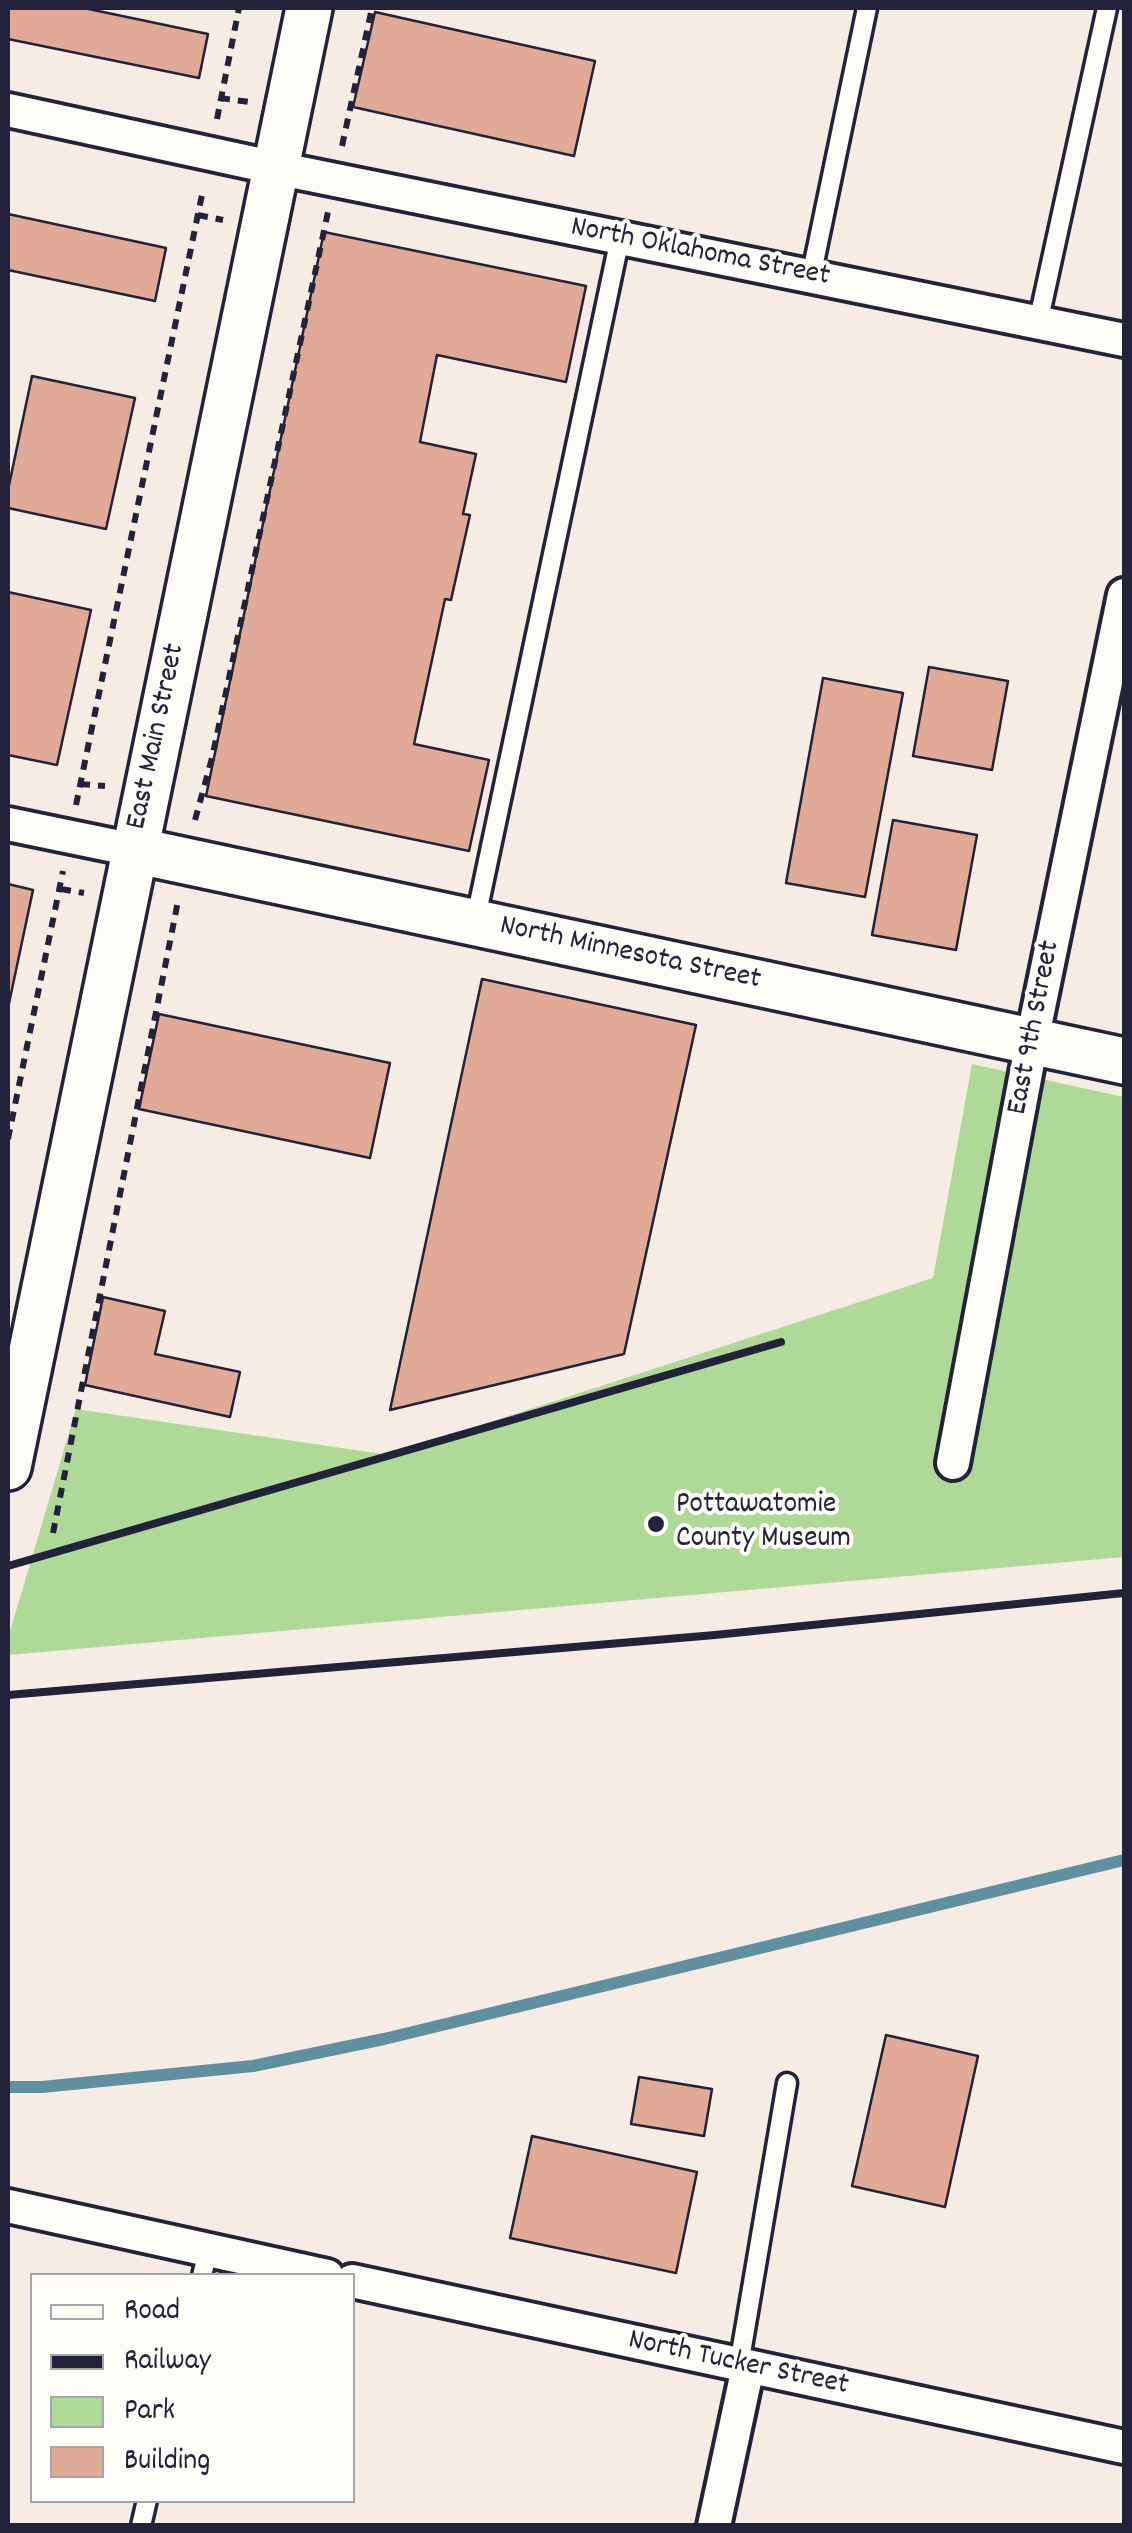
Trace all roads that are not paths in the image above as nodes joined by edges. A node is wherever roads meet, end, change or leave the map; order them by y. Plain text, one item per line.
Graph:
1 (308, 8) edge
2 (867, 8) edge
3 (1107, 8) edge
4 (8, 110) edge
5 (276, 168) junction
6 (620, 238) junction
7 (810, 276) junction
8 (1038, 322) junction
9 (1124, 340) edge
10 (1124, 595) edge
11 (1116, 683) edge
12 (8, 824) edge
13 (134, 850) junction
14 (475, 922) junction
15 (1032, 1041) junction
16 (1124, 1060) edge
17 (953, 1462) dead end
18 (8, 1466) edge
19 (786, 2083) dead end
20 (8, 2206) edge
21 (205, 2262) edge
22 (301, 2273) edge
23 (355, 2282) edge
24 (743, 2366) junction
25 (1124, 2447) edge
26 (714, 2526) edge

1 - 5 street, East Main Street
2 - 7 lane
3 - 8 lane
4 - 5 street, North Oklahoma Street
5 - 6 street, North Oklahoma Street
5 - 13 street, East Main Street
6 - 7 street, North Oklahoma Street
6 - 14 lane
7 - 8 street, North Oklahoma Street
8 - 9 street, North Oklahoma Street
10 - 11 street, East 9th Street
11 - 15 street, East 9th Street
12 - 13 street
13 - 14 street, North Minnesota Street
13 - 18 street, East Main Street
14 - 15 street, North Minnesota Street
15 - 16 street, North Minnesota Street
15 - 17 street, East 9th Street
19 - 24 lane
20 - 21 street
21 - 22 street
23 - 24 street, North Tucker Street
24 - 25 street, North Tucker Street
24 - 26 street

